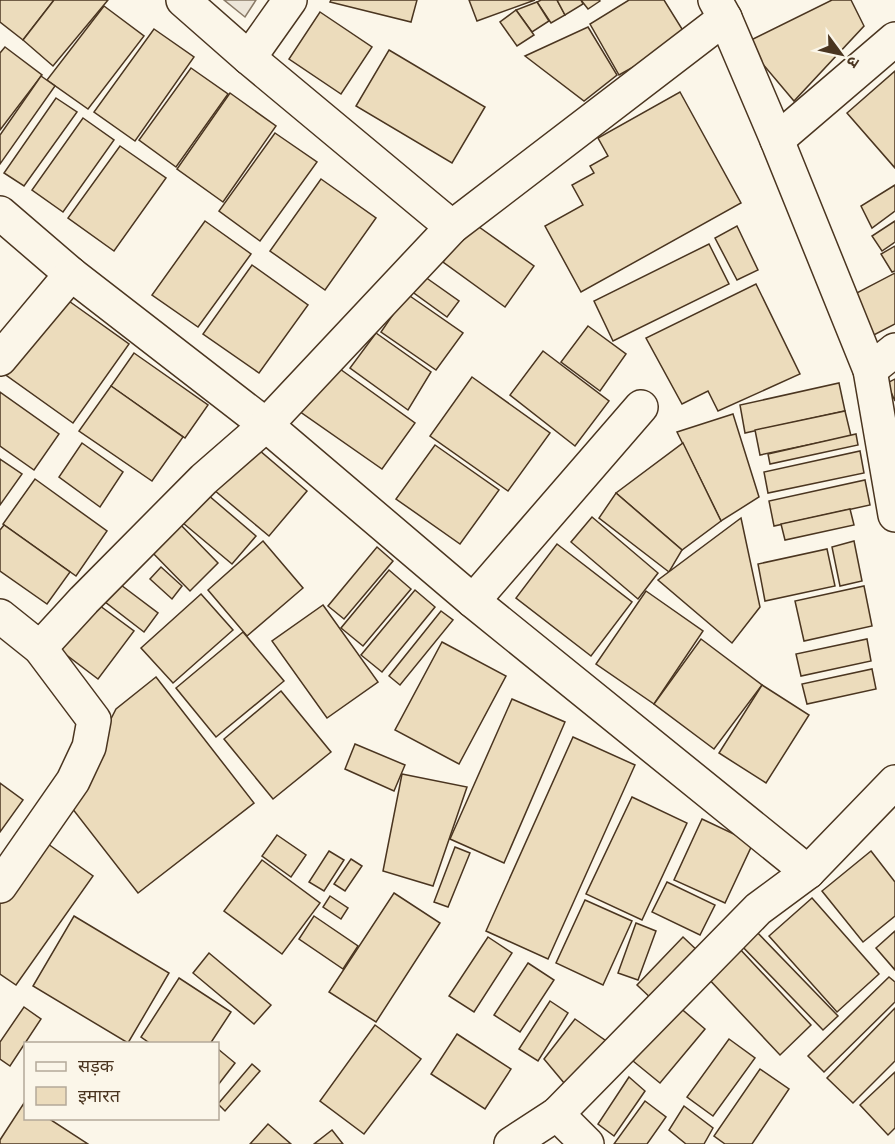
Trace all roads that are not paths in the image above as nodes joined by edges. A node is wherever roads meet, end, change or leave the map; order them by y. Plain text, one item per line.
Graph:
1 (183, 0) edge
2 (290, 0) edge
3 (720, 9) edge
4 (895, 39) edge
5 (249, 58) junction
6 (777, 140) junction
7 (0, 213) edge
8 (452, 227) junction
9 (71, 274) junction
10 (0, 359) edge
11 (882, 360) edge
12 (640, 407) dead end
13 (266, 425) junction
14 (895, 515) edge
15 (473, 601) junction
16 (0, 616) edge
17 (40, 648) junction
18 (895, 782) edge
19 (808, 872) junction
20 (0, 886) edge
21 (556, 1114) junction
22 (511, 1144) edge
23 (587, 1144) edge

1 - 5 street
2 - 5 street
3 - 6 street
3 - 8 street
4 - 6 street
5 - 8 street
6 - 11 street
7 - 9 street
8 - 13 street
9 - 10 street
9 - 13 street
11 - 14 street
12 - 15 street
13 - 15 street
13 - 17 street
15 - 19 street
16 - 17 street
17 - 20 street
18 - 19 street
19 - 21 street
21 - 22 street
21 - 23 street

